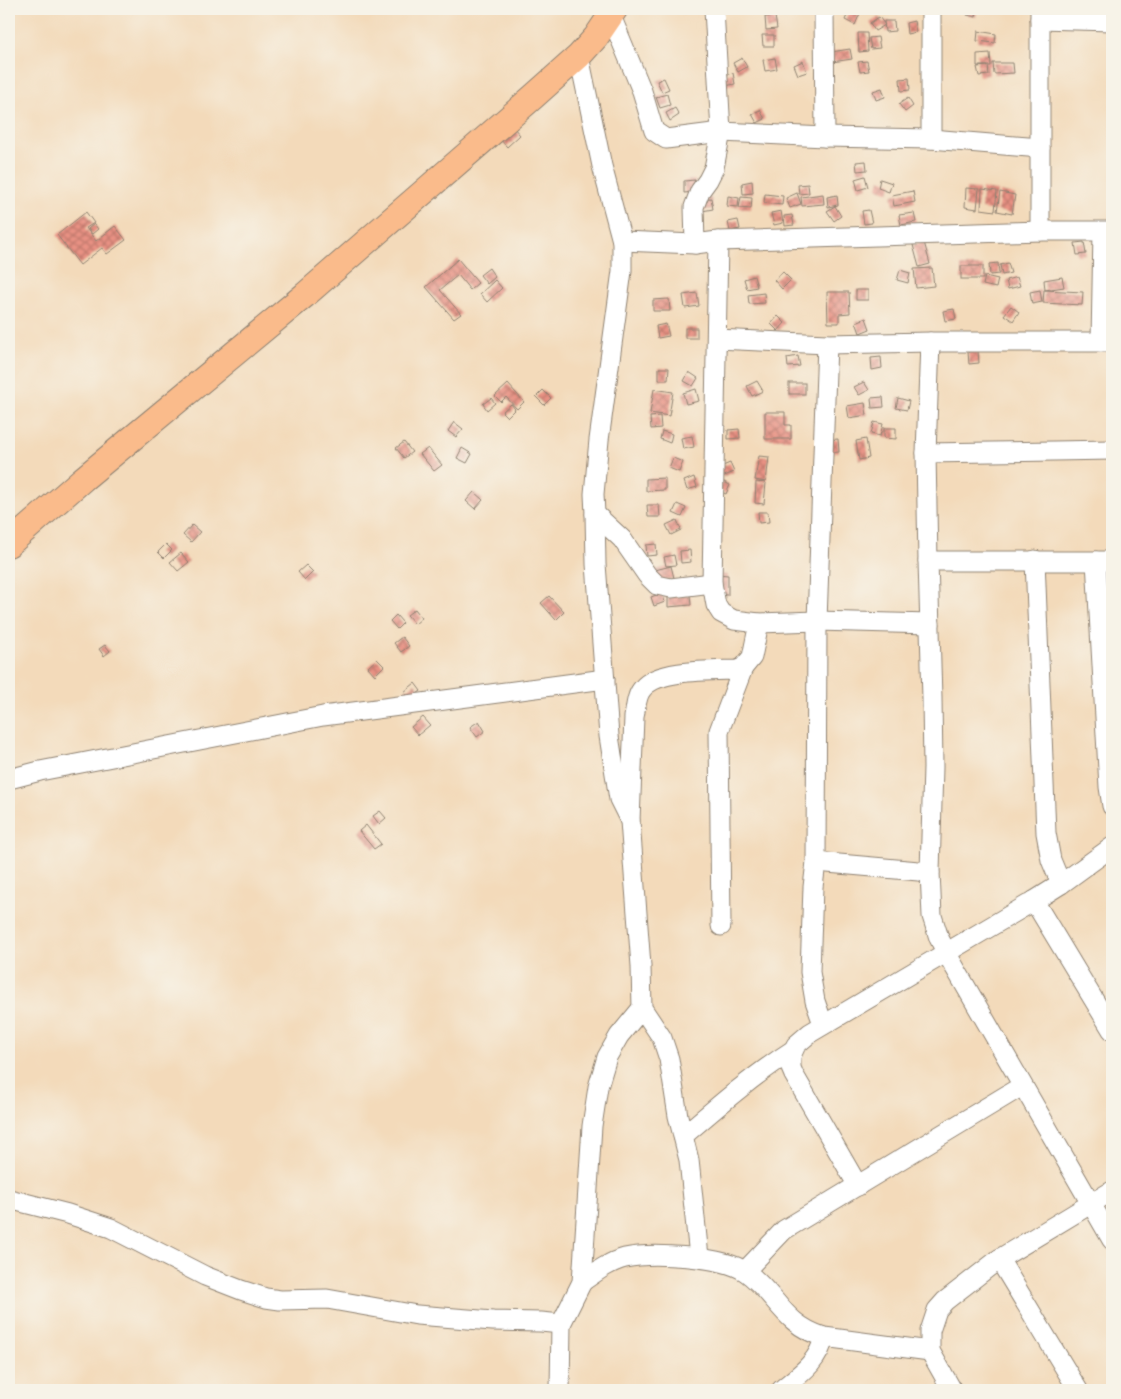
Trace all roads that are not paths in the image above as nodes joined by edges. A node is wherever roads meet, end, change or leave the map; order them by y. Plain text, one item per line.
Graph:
1 (714, 9) edge
2 (824, 9) edge
3 (931, 9) edge
4 (613, 12) edge
5 (1040, 14) edge
6 (1112, 20) edge
7 (579, 56) junction
8 (721, 132) junction
9 (824, 138) junction
10 (931, 139) junction
11 (1040, 148) junction
12 (1040, 231) junction
13 (1108, 232) edge
14 (622, 241) junction
15 (718, 241) junction
16 (695, 244) junction
17 (717, 338) junction
18 (930, 342) junction
19 (1107, 342) edge
20 (827, 344) junction
21 (1112, 450) edge
22 (926, 453) junction
23 (595, 514) junction
24 (9, 544) edge
25 (1035, 560) junction
26 (1104, 561) edge
27 (928, 562) junction
28 (712, 583) junction
29 (817, 621) junction
30 (759, 623) junction
31 (930, 624) junction
32 (744, 668) junction
33 (605, 679) junction
34 (9, 778) edge
35 (1112, 806) edge
36 (630, 821) junction
37 (1112, 847) edge
38 (816, 862) junction
39 (930, 872) junction
40 (1061, 884) junction
41 (1034, 901) junction
42 (720, 926) dead end
43 (946, 954) junction
44 (642, 1008) junction
45 (823, 1024) junction
46 (1112, 1030) edge
47 (794, 1050) junction
48 (1022, 1086) junction
49 (683, 1136) junction
50 (858, 1186) junction
51 (1112, 1190) edge
52 (9, 1199) edge
53 (1091, 1204) junction
54 (1112, 1240) edge
55 (699, 1257) junction
56 (999, 1259) junction
57 (745, 1271) junction
58 (582, 1282) junction
59 (561, 1324) junction
60 (824, 1337) junction
61 (930, 1351) junction
62 (560, 1390) edge
63 (781, 1390) edge
64 (952, 1390) edge
65 (1078, 1390) edge

1 - 8 street
2 - 9 street
3 - 10 street
4 - 7 main road
4 - 8 street
5 - 6 street
5 - 11 street
7 - 14 street
7 - 24 main road
8 - 9 street
8 - 16 street
9 - 10 street
10 - 11 street
11 - 12 street
12 - 13 street
12 - 15 street
13 - 19 street
14 - 16 street
14 - 23 street
15 - 16 street
15 - 17 street
17 - 20 street
17 - 28 street
18 - 19 street
18 - 20 street
18 - 22 street
20 - 29 street
21 - 22 street
22 - 27 street
23 - 28 street
23 - 33 street
25 - 26 street
25 - 27 street
25 - 40 street
26 - 35 street
27 - 31 street
28 - 30 street
29 - 30 street
29 - 31 street
29 - 38 street
30 - 32 street
31 - 39 street
32 - 36 street
32 - 42 street
33 - 34 street
33 - 36 street
36 - 44 street
37 - 40 street
38 - 39 street
38 - 45 street
39 - 43 street
40 - 41 street
41 - 43 street
41 - 46 street
43 - 45 street
43 - 48 street
44 - 49 street
44 - 58 street
45 - 47 street
47 - 49 street
47 - 50 street
48 - 50 street
48 - 53 street
49 - 55 street
50 - 57 street
51 - 53 street
52 - 59 street
53 - 54 street
53 - 56 street
55 - 57 street
55 - 58 street
56 - 61 street
56 - 65 street
57 - 60 street
58 - 59 street
59 - 62 street
60 - 61 street
60 - 63 street
61 - 64 street

